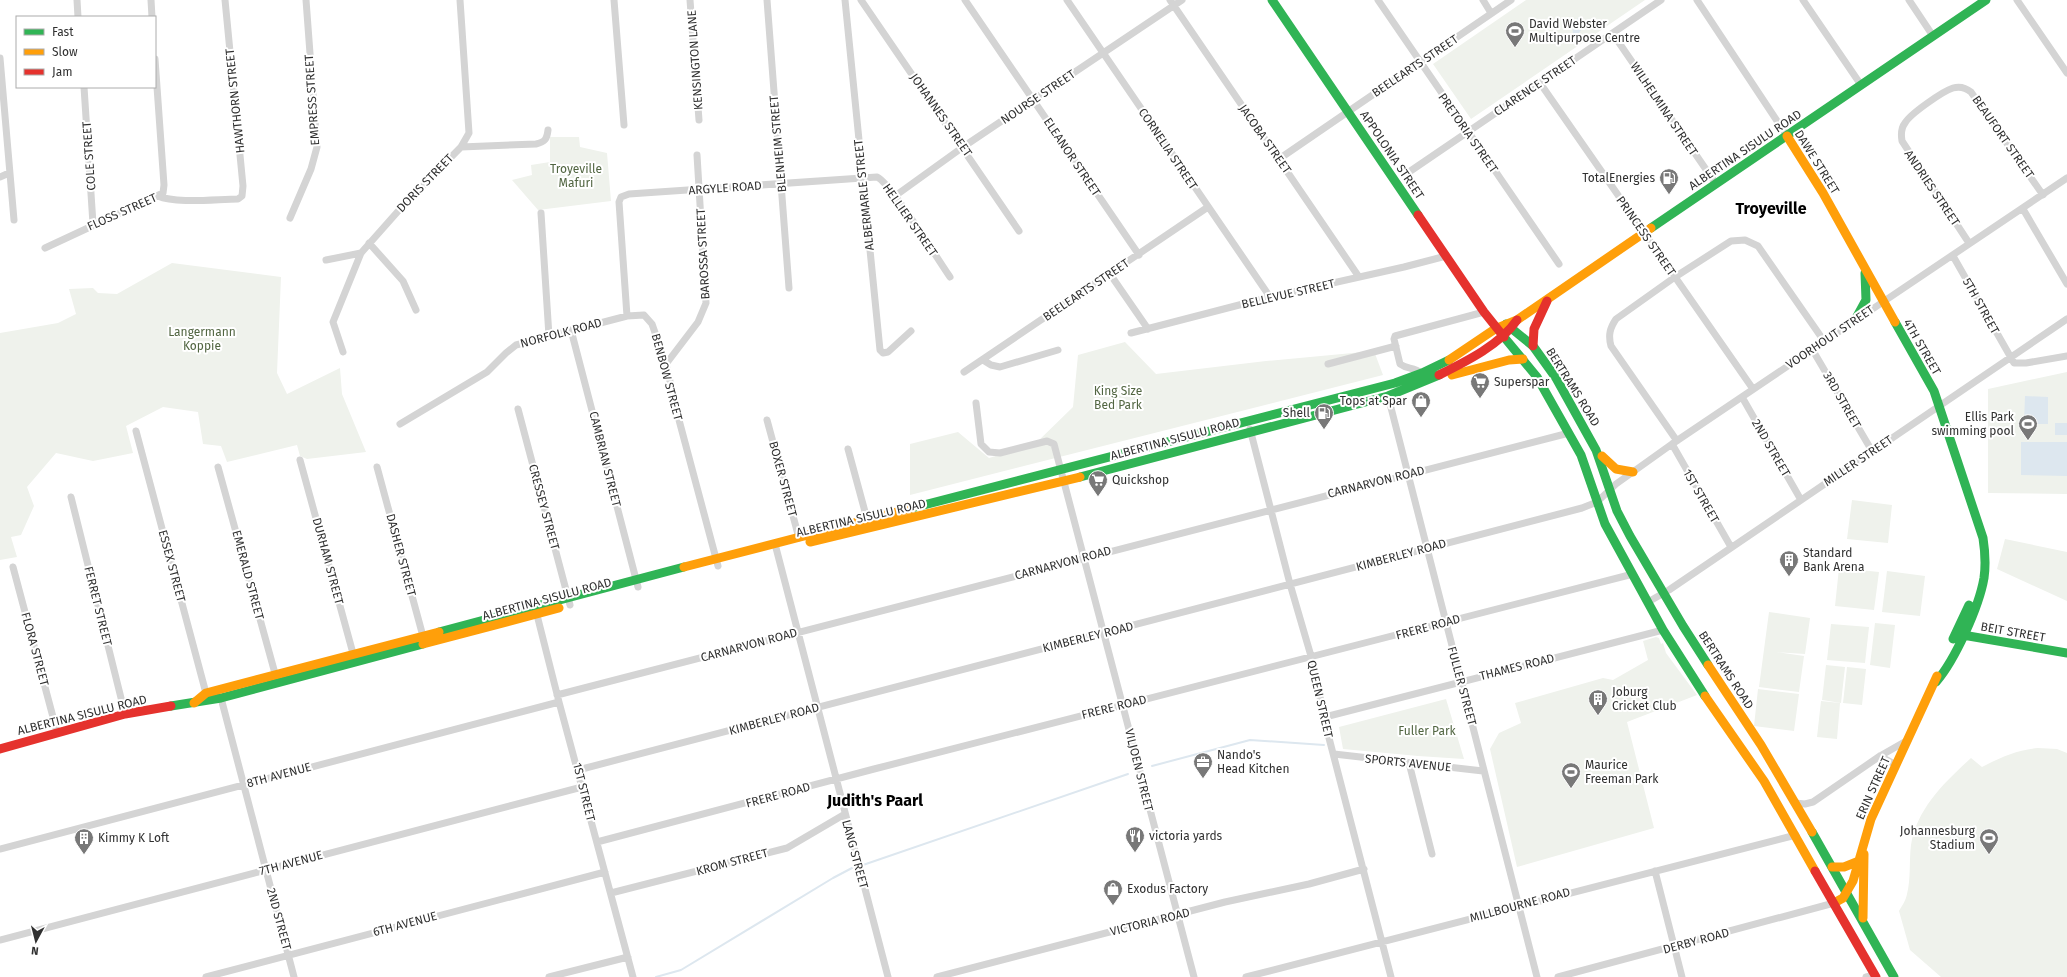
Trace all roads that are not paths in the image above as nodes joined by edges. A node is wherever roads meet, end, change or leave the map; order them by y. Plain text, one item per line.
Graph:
1 (77, 0) edge
2 (151, 0) edge
3 (225, 0) edge
4 (306, 0) edge
5 (460, 0) edge
6 (614, 0) edge
7 (690, 0) edge
8 (767, 0) edge
9 (845, 0) edge
10 (861, 0) edge
11 (965, 0) edge
12 (1067, 0) edge
13 (1182, 0) edge
14 (1272, 0) edge
15 (1378, 0) edge
16 (1483, 0) edge
17 (1511, 0) edge
18 (1661, 0) edge
19 (1697, 0) edge
20 (1803, 0) edge
21 (1909, 0) edge
22 (1986, 0) edge
23 (2017, 0) edge
24 (1172, 3) edge
25 (1492, 13) junction
26 (78, 16) edge
27 (152, 16) edge
28 (1613, 34) junction
29 (1933, 36) junction
30 (1104, 54) junction
31 (0, 58) edge
32 (1420, 63) junction
33 (156, 73) edge
34 (2067, 73) edge
35 (1540, 83) junction
36 (1861, 84) junction
37 (84, 88) edge
38 (1034, 100) junction
39 (1348, 112) junction
40 (700, 120) dead end
41 (624, 125) dead end
42 (548, 130) dead end
43 (1902, 130) joint
44 (1467, 133) junction
45 (1787, 136) junction
46 (461, 147) junction
47 (963, 147) junction
48 (697, 155) dead end
49 (1280, 159) junction
50 (1409, 172) dead end
51 (9, 173) junction
52 (0, 177) edge
53 (863, 178) junction
54 (2067, 178) edge
55 (781, 184) junction
56 (1716, 184) junction
57 (700, 190) junction
58 (2043, 195) junction
59 (158, 196) junction
60 (895, 196) junction
61 (1208, 207) junction
62 (2024, 209) junction
63 (541, 213) dead end
64 (290, 218) dead end
65 (14, 220) dead end
66 (93, 224) junction
67 (1019, 231) dead end
68 (1643, 234) junction
69 (369, 243) junction
70 (1969, 243) junction
71 (45, 248) dead end
72 (361, 253) junction
73 (1139, 255) junction
74 (1446, 256) junction
75 (1952, 256) junction
76 (326, 260) dead end
77 (1559, 264) dead end
78 (1864, 268) junction
79 (1110, 274) junction
80 (950, 277) dead end
81 (1359, 277) junction
82 (1675, 277) junction
83 (2067, 284) edge
84 (789, 288) dead end
85 (1270, 297) junction
86 (1549, 297) junction
87 (1883, 302) junction
88 (416, 310) dead end
89 (1484, 312) junction
90 (627, 316) junction
91 (2067, 319) edge
92 (1854, 322) junction
93 (1511, 324) junction
94 (1494, 326) junction
95 (1148, 329) junction
96 (571, 330) junction
97 (911, 331) dead end
98 (1131, 333) dead end
99 (549, 336) junction
100 (1502, 337) junction
101 (1824, 341) junction
102 (1396, 346) junction
103 (1533, 346) junction
104 (1812, 349) junction
105 (1058, 350) dead end
106 (343, 352) dead end
107 (2067, 356) edge
108 (2010, 357) junction
109 (1523, 359) junction
110 (983, 360) junction
111 (666, 364) junction
112 (1328, 364) dead end
113 (964, 372) dead end
114 (1423, 374) junction
115 (1425, 383) junction
116 (1753, 389) junction
117 (1388, 396) junction
118 (1742, 397) junction
119 (976, 402) dead end
120 (1939, 405) junction
121 (518, 409) dead end
122 (767, 420) dead end
123 (1248, 421) junction
124 (400, 424) dead end
125 (136, 431) dead end
126 (1251, 431) junction
127 (1568, 433) junction
128 (1674, 442) junction
129 (848, 449) dead end
130 (1596, 450) junction
131 (1872, 451) junction
132 (300, 460) dead end
133 (218, 467) dead end
134 (377, 467) dead end
135 (1060, 470) junction
136 (1633, 472) junction
137 (1407, 474) junction
138 (1063, 481) junction
139 (1610, 489) junction
140 (71, 497) dead end
141 (1801, 500) junction
142 (1597, 502) junction
143 (1270, 509) junction
144 (1975, 518) joint
145 (867, 519) junction
146 (799, 538) junction
147 (776, 547) junction
148 (1731, 547) junction
149 (1426, 549) junction
150 (1082, 557) junction
151 (717, 563) junction
152 (13, 567) dead end
153 (1633, 574) junction
154 (637, 584) junction
155 (1290, 584) junction
156 (1663, 594) junction
157 (569, 602) junction
158 (1648, 602) junction
159 (536, 611) junction
160 (1445, 623) junction
161 (1663, 630) junction
162 (798, 632) junction
163 (1103, 633) junction
164 (1959, 635) junction
165 (424, 640) junction
166 (2067, 653) edge
167 (1311, 656) junction
168 (355, 659) junction
169 (276, 679) junction
170 (1461, 681) junction
171 (207, 697) junction
172 (221, 698) junction
173 (558, 698) junction
174 (1123, 704) junction
175 (817, 708) junction
176 (125, 714) junction
177 (1325, 717) junction
178 (57, 732) junction
179 (1908, 740) junction
180 (0, 749) edge
181 (1334, 754) junction
182 (1880, 756) junction
183 (1409, 763) junction
184 (1896, 765) junction
185 (578, 770) junction
186 (1483, 771) junction
187 (836, 779) junction
188 (245, 784) junction
189 (582, 787) junction
190 (1795, 803) junction
191 (845, 814) junction
192 (1796, 835) junction
193 (597, 842) junction
194 (1863, 844) junction
195 (0, 849) edge
196 (1432, 854) dead end
197 (1858, 862) junction
198 (1832, 867) junction
199 (1364, 869) junction
200 (266, 870) junction
201 (1655, 871) junction
202 (605, 872) junction
203 (1847, 892) junction
204 (611, 893) junction
205 (1834, 903) junction
206 (1519, 905) junction
207 (1177, 915) junction
208 (1864, 923) junction
209 (0, 940) edge
210 (1382, 942) junction
211 (1674, 947) junction
212 (289, 956) junction
213 (628, 957) junction
214 (1872, 976) edge
215 (206, 977) edge
216 (294, 977) edge
217 (549, 977) edge
218 (633, 977) edge
219 (888, 977) edge
220 (937, 977) edge
221 (1194, 977) edge
222 (1246, 977) edge
223 (1391, 977) edge
224 (1537, 977) edge
225 (1558, 977) edge
226 (1682, 977) edge
227 (1894, 977) edge

1 - 26 street
2 - 27 street
3 - 59 street, HAWTHORN STREET
4 - 64 street, EMPRESS STREET
5 - 46 street, DORIS STREET
6 - 41 street
7 - 40 street, KENSINGTON LANE
8 - 55 street, BLENHEIM STREET
9 - 53 street, ALBERMARLE STREET
10 - 47 street, JOHANNES STREET
11 - 38 street, ELEANOR STREET
12 - 30 street, CORNELIA STREET
13 - 24 street, NOURSE STREET
14 - 39 main road, APPOLONIA STREET
15 - 32 street, PRETORIA STREET
16 - 25 street
17 - 25 street, BEELEARTS STREET
18 - 28 street, CLARENCE STREET
19 - 45 street, DAWE STREET
20 - 36 street
21 - 29 street
22 - 29 main road, ALBERTINA SISULU ROAD
23 - 34 street
24 - 30 street, NOURSE STREET
24 - 49 street, JACOBA STREET
25 - 32 street, BEELEARTS STREET
28 - 35 street, CLARENCE STREET
28 - 56 street, WILHELMINA STREET
29 - 36 main road, ALBERTINA SISULU ROAD
30 - 38 street, NOURSE STREET
30 - 61 street, CORNELIA STREET
31 - 51 street
32 - 39 street, BEELEARTS STREET
32 - 44 street, PRETORIA STREET
33 - 59 street, FLOSS STREET
35 - 44 street, CLARENCE STREET
35 - 68 street, PRINCESS STREET
36 - 45 main road, ALBERTINA SISULU ROAD
37 - 66 street, COLE STREET
38 - 47 street, NOURSE STREET
38 - 73 street, ELEANOR STREET
39 - 49 street, BEELEARTS STREET
39 - 74 main road, APPOLONIA STREET
42 - 46 street
43 - 58 street, BEAUFORT STREET
43 - 70 street, ANDRIES STREET
44 - 50 street, CLARENCE STREET
44 - 77 street, PRETORIA STREET
45 - 56 main road, ALBERTINA SISULU ROAD
45 - 78 main road, DAWE STREET
46 - 69 street, DORIS STREET
47 - 60 street, NOURSE STREET
47 - 67 street, JOHANNES STREET
48 - 57 street, BAROSSA STREET
49 - 81 street, JACOBA STREET
51 - 52 street
51 - 65 street
53 - 55 street, ARGYLE ROAD
53 - 60 street, HELLIER STREET
53 - 97 street, ALBERMARLE STREET
54 - 58 street, VOORHOUT STREET
55 - 57 street, ARGYLE ROAD
55 - 84 street, BLENHEIM STREET
56 - 68 main road, ALBERTINA SISULU ROAD
57 - 90 street, ARGYLE ROAD
57 - 111 street, BAROSSA STREET
58 - 62 street, VOORHOUT STREET
59 - 66 street, FLOSS STREET
60 - 80 street, HELLIER STREET
61 - 73 street, BEELEARTS STREET
61 - 85 street, CORNELIA STREET
62 - 70 street, VOORHOUT STREET
62 - 83 street
63 - 99 street
66 - 71 street, FLOSS STREET
68 - 82 street, PRINCESS STREET
68 - 86 main road, ALBERTINA SISULU ROAD
69 - 72 street, DORIS STREET
69 - 88 street
70 - 75 street, VOORHOUT STREET
72 - 76 street
72 - 106 street, DORIS STREET
73 - 79 street, BEELEARTS STREET
74 - 81 street, BELLEVUE STREET
74 - 89 main road, APPOLONIA STREET
75 - 87 street, VOORHOUT STREET
75 - 108 street, 5TH STREET
78 - 87 main road, DAWE STREET
78 - 92 main road
79 - 95 street
79 - 110 street, BEELEARTS STREET
81 - 85 street, BELLEVUE STREET
82 - 101 street
82 - 116 street, PRINCESS STREET
82 - 128 street
85 - 95 street, BELLEVUE STREET
86 - 93 main road, ALBERTINA SISULU ROAD
86 - 103 main road
87 - 92 street, VOORHOUT STREET
87 - 120 main road, 4TH STREET
89 - 94 main road, APPOLONIA STREET
89 - 102 street
90 - 96 street, NORFOLK ROAD
90 - 111 street, BENBOW STREET
91 - 108 street, MILLER STREET
92 - 101 street, VOORHOUT STREET
93 - 94 main road, ALBERTINA SISULU ROAD
93 - 100 main road, ALBERTINA SISULU ROAD
93 - 103 main road, BERTRAMS ROAD
94 - 100 main road
94 - 114 main road, ALBERTINA SISULU ROAD
95 - 98 street, BELLEVUE STREET
96 - 99 street, NORFOLK ROAD
96 - 154 street, CAMBRIAN STREET
99 - 124 street, NORFOLK ROAD
100 - 109 main road
100 - 115 main road, ALBERTINA SISULU ROAD
101 - 104 street, VOORHOUT STREET
102 - 112 street
102 - 114 street
103 - 130 main road, BERTRAMS ROAD
104 - 116 street, VOORHOUT STREET
104 - 131 street, 3RD STREET
105 - 110 street
107 - 108 street
108 - 120 street, MILLER STREET
109 - 115 main road
109 - 127 main road
110 - 113 street, BEELEARTS STREET
111 - 151 street, BENBOW STREET
114 - 123 main road, ALBERTINA SISULU ROAD
115 - 117 main road, ALBERTINA SISULU ROAD
116 - 118 street, VOORHOUT STREET
117 - 126 main road, ALBERTINA SISULU ROAD
117 - 137 street, FULLER STREET
118 - 128 street, VOORHOUT STREET
118 - 141 street, 2ND STREET
119 - 135 street, VILJOEN STREET
120 - 131 street, MILLER STREET
120 - 144 main road, 4TH STREET
121 - 157 street, CRESSEY STREET
122 - 146 street, BOXER STREET
123 - 126 street, QUEEN STREET
123 - 135 main road, ALBERTINA SISULU ROAD
125 - 171 street, ESSEX STREET
126 - 138 main road, ALBERTINA SISULU ROAD
126 - 143 street, QUEEN STREET
127 - 137 street, CARNARVON ROAD
127 - 142 main road
128 - 136 street, VOORHOUT STREET
128 - 148 street, 1ST STREET
129 - 145 street
130 - 136 main road
130 - 139 main road, BERTRAMS ROAD
131 - 141 street, MILLER STREET
132 - 168 street, DURHAM STREET
133 - 169 street, EMERALD STREET
134 - 165 street, DASHER STREET
135 - 138 street, VILJOEN STREET
135 - 145 main road, ALBERTINA SISULU ROAD
136 - 139 street, VOORHOUT STREET
137 - 143 street, CARNARVON ROAD
137 - 149 street, FULLER STREET
138 - 147 main road, ALBERTINA SISULU ROAD
138 - 150 street, VILJOEN STREET
139 - 142 street, VOORHOUT STREET
139 - 156 main road, BERTRAMS ROAD
140 - 176 street, FERRET STREET
141 - 148 street, MILLER STREET
142 - 149 street, KIMBERLEY ROAD
142 - 153 main road
143 - 150 street, CARNARVON ROAD
143 - 155 street, QUEEN STREET
144 - 164 main road, ERIN STREET
145 - 146 main road, ALBERTINA SISULU ROAD
146 - 147 main road, ALBERTINA SISULU ROAD
147 - 151 main road, ALBERTINA SISULU ROAD
147 - 162 street, LANG STREET
148 - 156 street, MILLER STREET
149 - 155 street, KIMBERLEY ROAD
149 - 160 street, FULLER STREET
150 - 162 street, CARNARVON ROAD
150 - 163 street, VILJOEN STREET
151 - 154 main road, ALBERTINA SISULU ROAD
152 - 178 street, FLORA STREET
153 - 158 main road
153 - 160 street, FRERE ROAD
154 - 157 main road, ALBERTINA SISULU ROAD
155 - 163 street, KIMBERLEY ROAD
155 - 167 street, QUEEN STREET
156 - 158 street, MILLER STREET
156 - 190 main road, BERTRAMS ROAD
157 - 159 main road, ALBERTINA SISULU ROAD
158 - 161 main road
159 - 165 main road, ALBERTINA SISULU ROAD
159 - 173 street, 1ST STREET
160 - 167 street, FRERE ROAD
160 - 170 street, FULLER STREET
161 - 170 street, THAMES ROAD
161 - 192 main road
162 - 173 street, CARNARVON ROAD
162 - 175 street, LANG STREET
163 - 174 street, VILJOEN STREET
163 - 175 street, KIMBERLEY ROAD
164 - 166 main road, BEIT STREET
164 - 179 main road, ERIN STREET
165 - 168 main road, ALBERTINA SISULU ROAD
167 - 174 street, FRERE ROAD
167 - 177 street, QUEEN STREET
168 - 169 main road, ALBERTINA SISULU ROAD
169 - 171 main road, ALBERTINA SISULU ROAD
169 - 172 main road, ALBERTINA SISULU ROAD
170 - 177 street, THAMES ROAD
170 - 186 street, FULLER STREET
171 - 172 main road, ALBERTINA SISULU ROAD
171 - 176 main road, ALBERTINA SISULU ROAD
172 - 188 street, 2ND STREET
173 - 185 street, 1ST STREET
173 - 188 street, 8TH AVENUE
174 - 187 street, FRERE ROAD
174 - 207 street, VILJOEN STREET
175 - 185 street, KIMBERLEY ROAD
175 - 187 street, LANG STREET
176 - 178 main road, ALBERTINA SISULU ROAD
177 - 181 street, QUEEN STREET
178 - 180 main road, ALBERTINA SISULU ROAD
179 - 182 street
179 - 184 main road, ERIN STREET
181 - 183 street, SPORTS AVENUE
181 - 199 street, QUEEN STREET
182 - 184 street
182 - 190 street
183 - 186 street, SPORTS AVENUE
183 - 196 street
184 - 194 main road, ERIN STREET
185 - 189 street, 1ST STREET
186 - 206 street, FULLER STREET
187 - 191 street, LANG STREET
187 - 193 street, FRERE ROAD
188 - 195 street, 8TH AVENUE
188 - 200 street, 2ND STREET
189 - 193 street, 1ST STREET
189 - 200 street, 7TH AVENUE
190 - 198 main road, BERTRAMS ROAD
191 - 204 street, KROM STREET
191 - 219 street, LANG STREET
192 - 201 street, MILLBOURNE ROAD
192 - 205 main road
193 - 202 street, 1ST STREET
194 - 197 main road, ERIN STREET
194 - 208 main road
197 - 198 main road
197 - 203 main road, ERIN STREET
198 - 203 main road, BERTRAMS ROAD
199 - 207 street, VICTORIA ROAD
199 - 210 street, QUEEN STREET
200 - 209 street, 7TH AVENUE
200 - 212 street, 2ND STREET
201 - 206 street, MILLBOURNE ROAD
201 - 211 street
202 - 204 street, 1ST STREET
202 - 212 street, 6TH AVENUE
203 - 205 main road, ERIN STREET
203 - 208 main road, BERTRAMS ROAD
204 - 213 street, 1ST STREET
205 - 211 street, DERBY ROAD
205 - 214 main road
206 - 210 street, MILLBOURNE ROAD
206 - 224 street, FULLER STREET
207 - 220 street, VICTORIA ROAD
207 - 221 street, VILJOEN STREET
208 - 227 main road, BERTRAMS ROAD
210 - 222 street, MILLBOURNE ROAD
210 - 223 street, QUEEN STREET
211 - 225 street, DERBY ROAD
211 - 226 street
212 - 215 street, 6TH AVENUE
212 - 216 street, 2ND STREET
213 - 217 street
213 - 218 street, 1ST STREET

